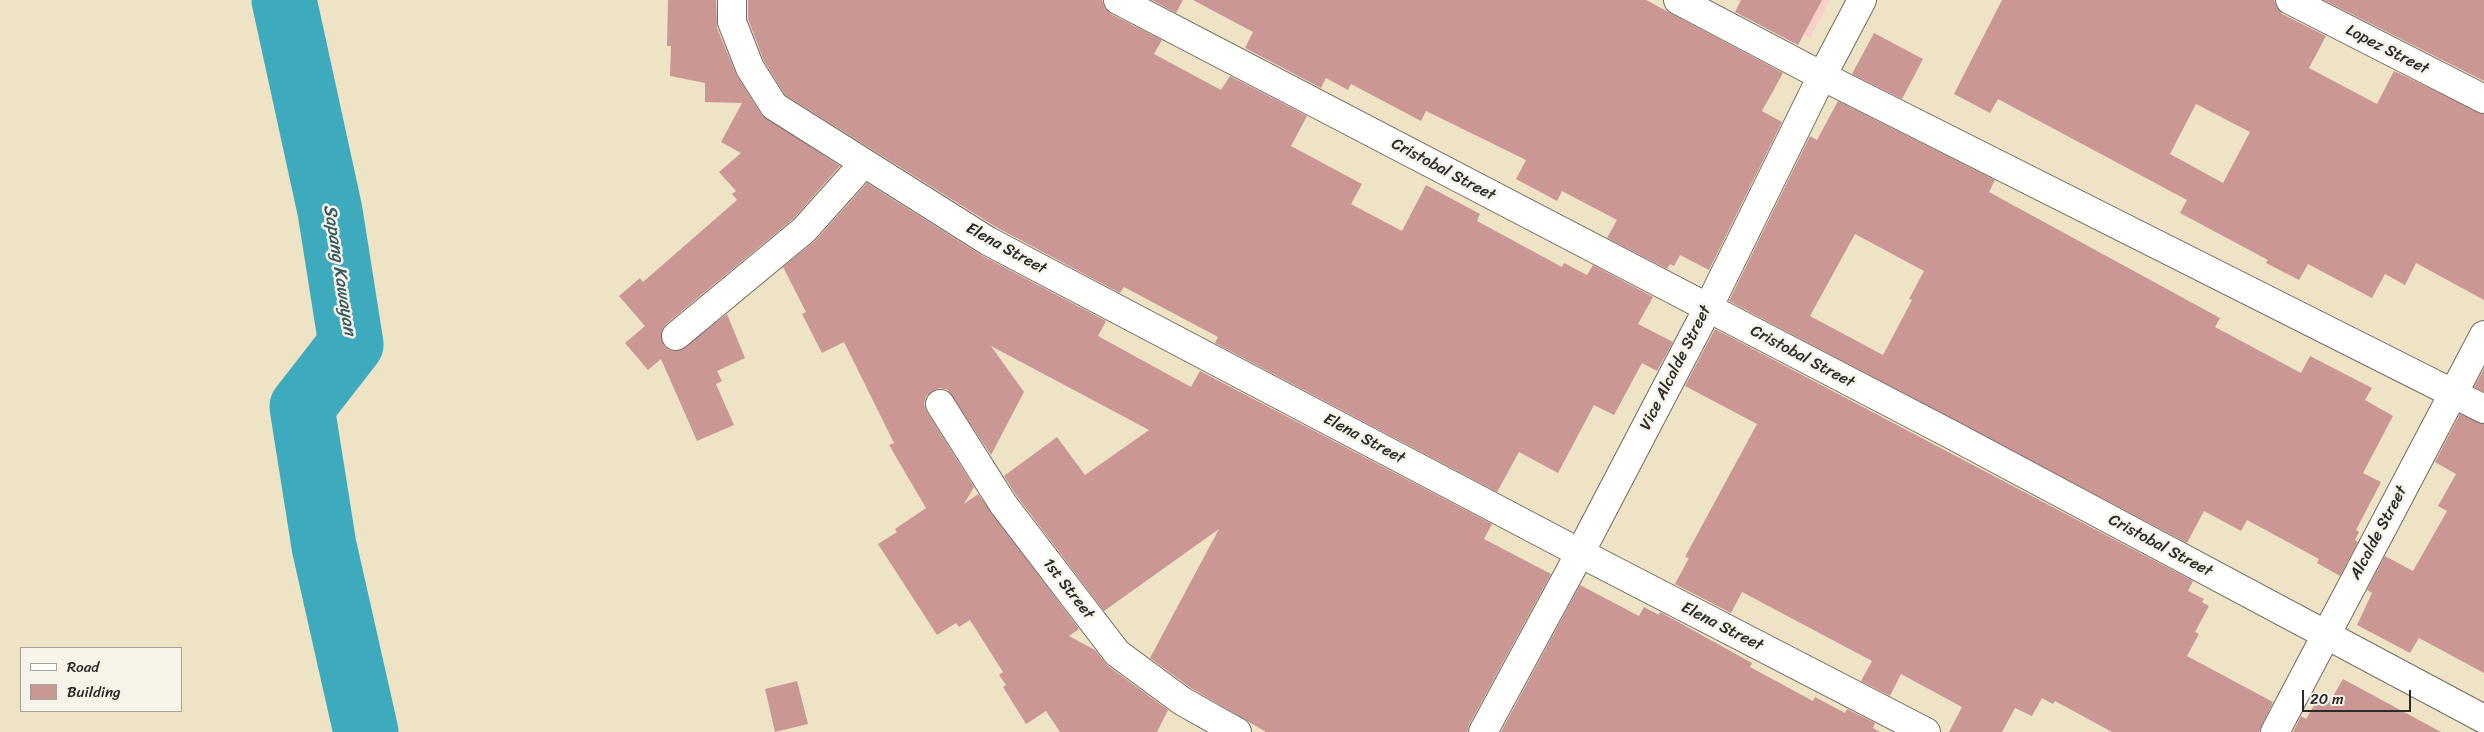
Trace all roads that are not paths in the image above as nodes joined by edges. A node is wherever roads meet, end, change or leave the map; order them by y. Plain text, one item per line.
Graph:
1 (732, 0) edge
2 (1118, 0) edge
3 (1678, 0) edge
4 (1862, 0) edge
5 (2290, 0) edge
6 (1822, 76) junction
7 (2484, 99) edge
8 (864, 163) junction
9 (1708, 308) junction
10 (2484, 335) edge
11 (676, 336) dead end
12 (2453, 393) junction
13 (940, 404) dead end
14 (2484, 409) edge
15 (1580, 553) junction
16 (2326, 635) junction
17 (2484, 719) edge
18 (1237, 732) edge
19 (1483, 732) edge
20 (1926, 732) edge
21 (2276, 732) edge

1 - 8 street, Elena Street
2 - 9 street, Cristobal Street
3 - 6 street
4 - 6 street, Vice Alcalde Street
5 - 7 street, Lopez Street
6 - 9 street, Vice Alcalde Street
6 - 12 street
8 - 11 street
8 - 15 street, Elena Street
9 - 15 street, Vice Alcalde Street
9 - 16 street, Cristobal Street
10 - 12 street, Alcalde Street
12 - 14 street
12 - 16 street, Alcalde Street
13 - 18 street, 1st Street
15 - 19 street, Vice Alcalde Street
15 - 20 street, Elena Street
16 - 17 street, Cristobal Street
16 - 21 street, Alcalde Street

